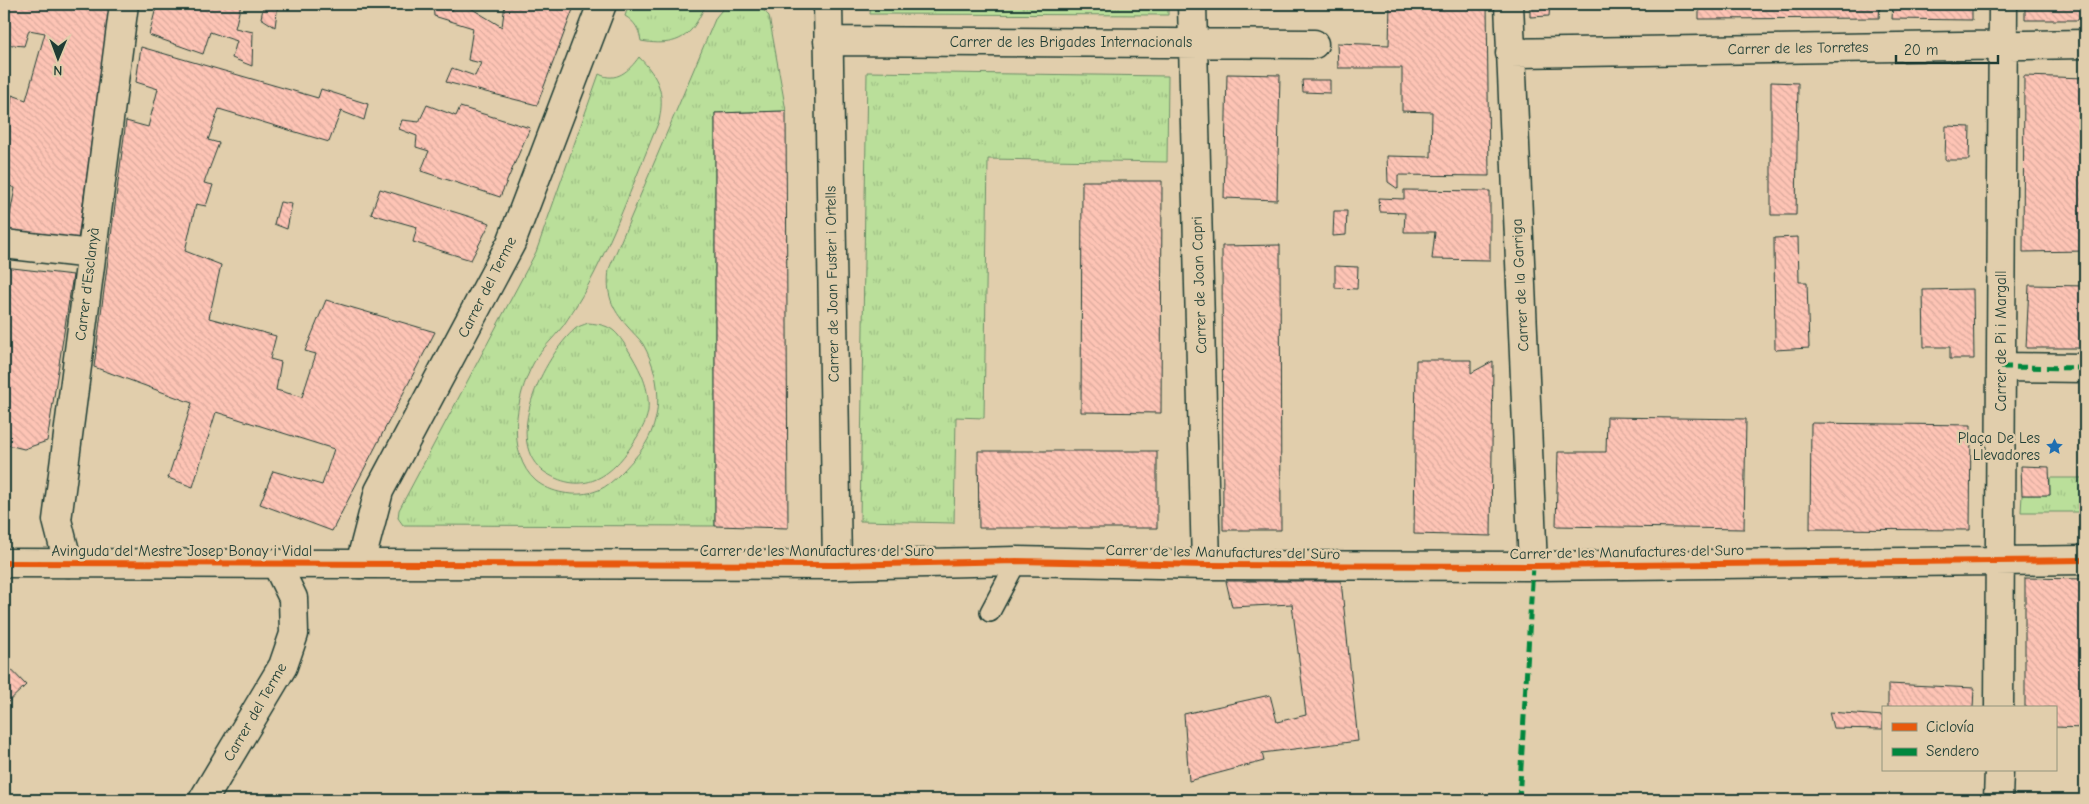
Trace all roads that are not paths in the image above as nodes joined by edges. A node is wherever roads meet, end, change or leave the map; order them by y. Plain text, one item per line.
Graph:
1 (124, 4) edge
2 (602, 4) edge
3 (828, 4) edge
4 (1192, 4) edge
5 (1509, 4) edge
6 (2003, 4) edge
7 (828, 41) junction
8 (1192, 43) junction
9 (1314, 44) dead end
10 (2085, 44) edge
11 (2003, 45) junction
12 (1510, 53) junction
13 (4, 244) edge
14 (91, 254) junction
15 (2001, 367) junction
16 (2085, 368) edge
17 (2001, 560) junction
18 (2085, 560) edge
19 (1017, 561) junction
20 (4, 563) edge
21 (68, 563) junction
22 (276, 563) junction
23 (360, 564) junction
24 (837, 565) junction
25 (1206, 565) junction
26 (1533, 566) junction
27 (990, 612) dead end
28 (2000, 706) edge
29 (1999, 772) edge
30 (203, 800) edge
31 (1998, 800) edge

1 - 14 street, Carrer d'Esclanyà
2 - 23 street, Carrer del Terme
3 - 7 street, Carrer de Joan Fuster i Ortells
4 - 8 street, Carrer de Joan Capri
5 - 12 street, Carrer de la Garriga
6 - 11 street, Carrer de Pi i Margall
7 - 8 street, Carrer de les Brigades Internacionals
7 - 24 street, Carrer de Joan Fuster i Ortells
8 - 9 street, Carrer de les Brigades Internacionals
8 - 25 street, Carrer de Joan Capri
10 - 11 street, Carrer de les Torretes
11 - 12 street, Carrer de les Torretes
11 - 15 street, Carrer de Pi i Margall
12 - 26 street, Carrer de la Garriga
13 - 14 street
14 - 21 street, Carrer d'Esclanyà
15 - 16 street
15 - 17 street, Carrer de Pi i Margall
17 - 18 street, Carrer de les Manufactures del Suro
17 - 26 street, Carrer de les Manufactures del Suro
17 - 28 street, Carrer de Pi i Margall
19 - 24 street, Carrer de les Manufactures del Suro
19 - 25 street, Carrer de les Manufactures del Suro
19 - 27 lane
20 - 21 street, Avinguda del Mestre Josep Bonay i Vidal
21 - 22 street, Avinguda del Mestre Josep Bonay i Vidal
22 - 23 street, Avinguda del Mestre Josep Bonay i Vidal
22 - 30 street, Carrer del Terme
23 - 24 street, Carrer de les Manufactures del Suro
25 - 26 street, Carrer de les Manufactures del Suro
29 - 31 street

